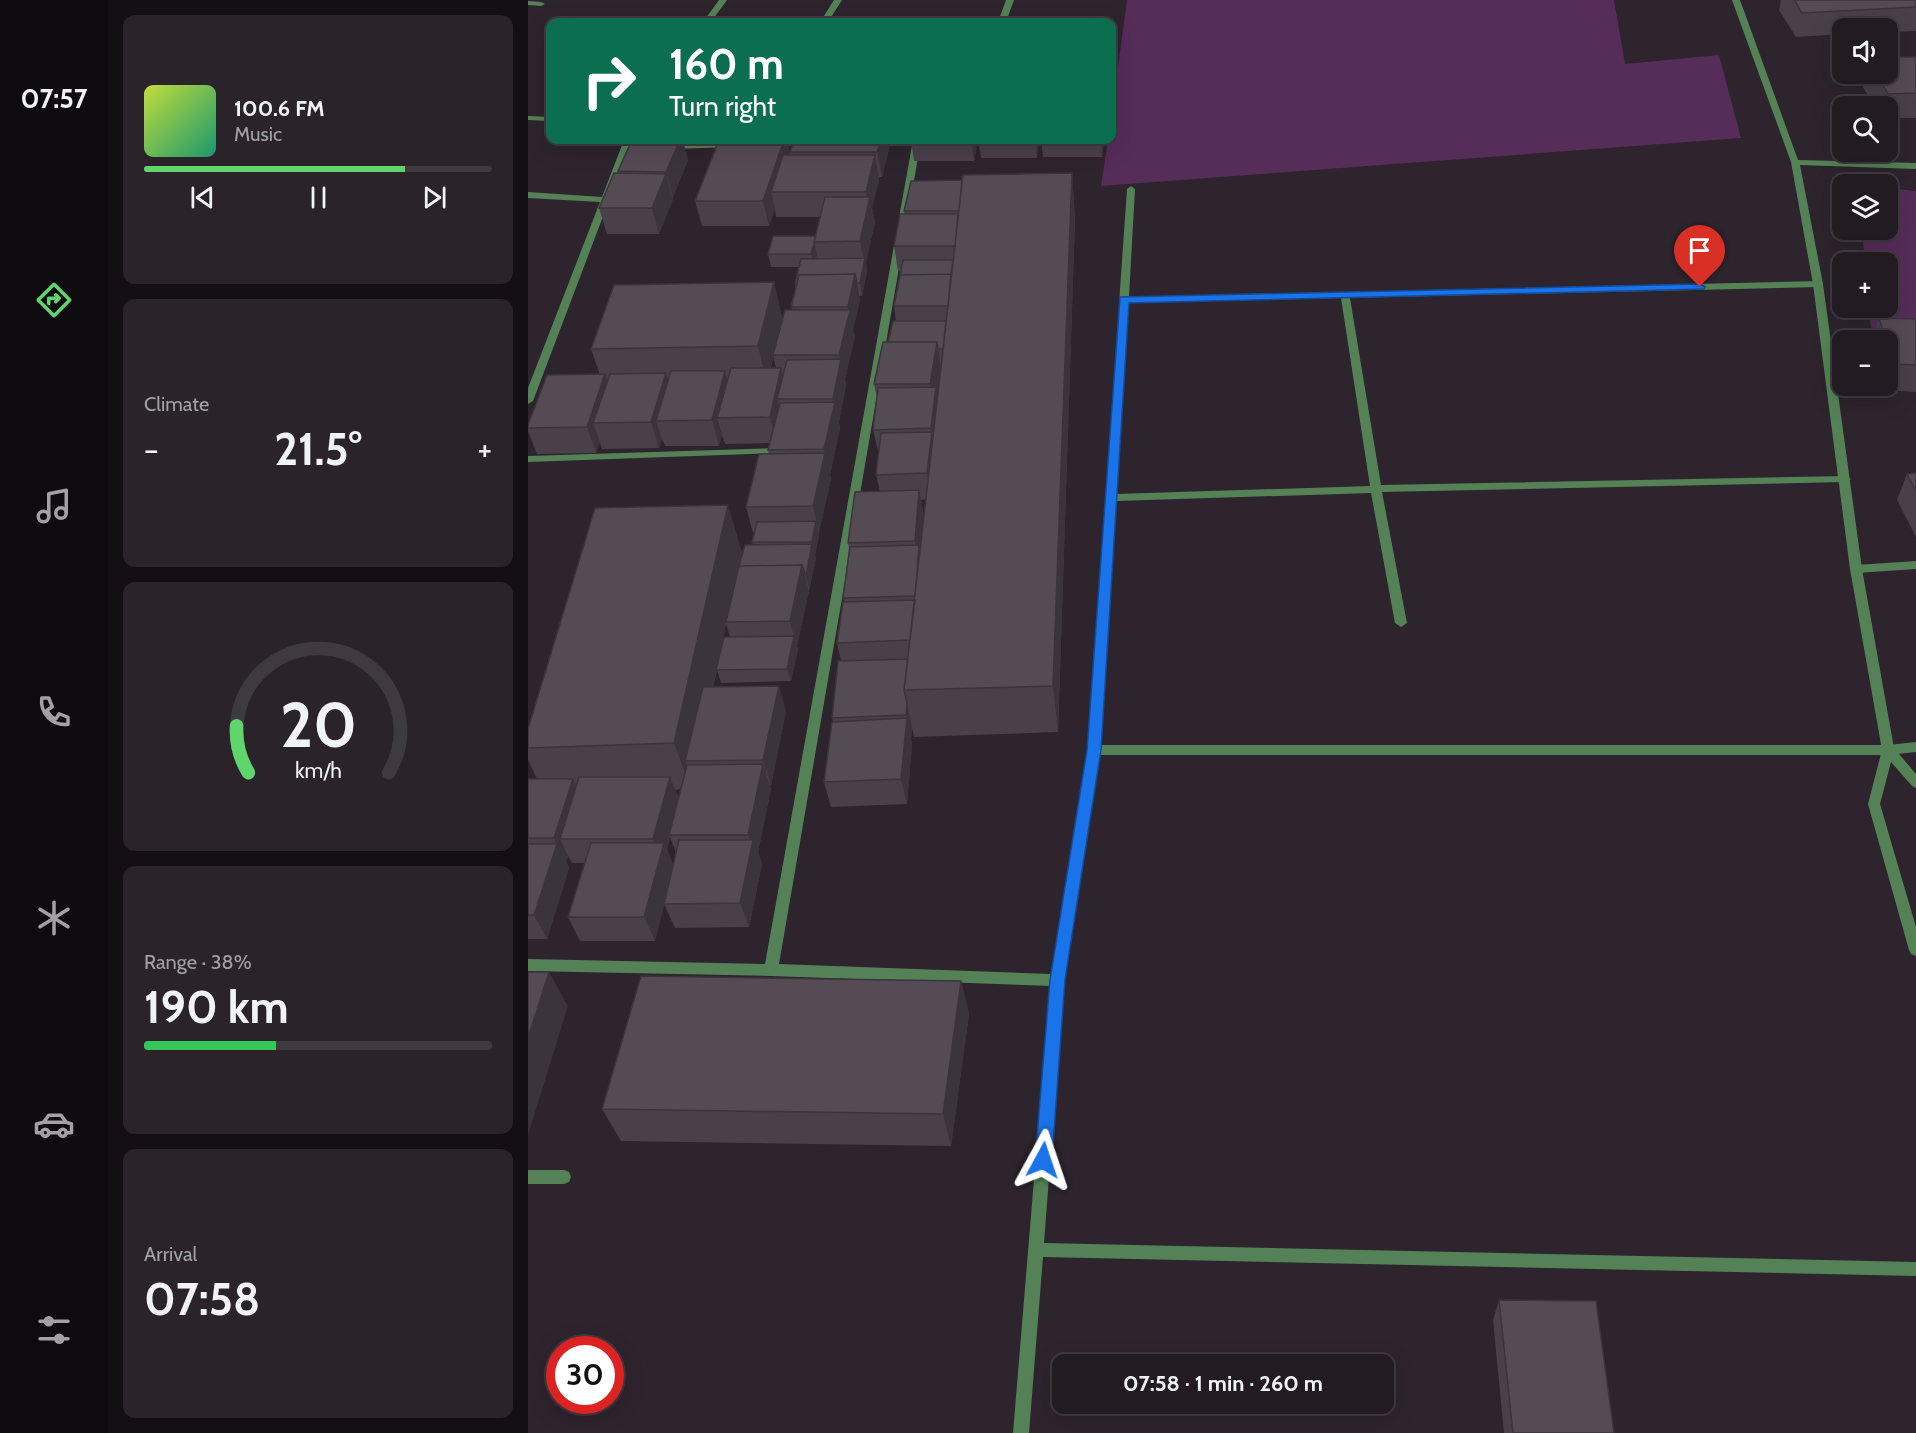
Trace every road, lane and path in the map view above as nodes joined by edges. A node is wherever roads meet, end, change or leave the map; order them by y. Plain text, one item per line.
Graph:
1 (723, 0) edge
2 (838, 0) edge
3 (1010, 0) edge
4 (1736, 0) edge
5 (528, 3) edge
6 (541, 4) dead end
7 (711, 18) edge
8 (827, 18) edge
9 (1003, 18) edge
10 (528, 118) edge
11 (546, 118) edge
12 (627, 144) edge
13 (631, 144) edge
14 (915, 144) edge
15 (743, 145) edge
16 (638, 146) edge
17 (661, 146) edge
18 (1795, 162) junction
19 (1916, 166) edge
20 (1131, 189) dead end
21 (528, 195) edge
22 (606, 200) junction
23 (1818, 284) junction
24 (1345, 295) junction
25 (1124, 300) junction
26 (528, 401) edge
27 (777, 451) edge
28 (528, 459) edge
29 (1846, 479) junction
30 (1376, 489) junction
31 (1110, 498) junction
32 (1916, 565) edge
33 (1856, 569) junction
34 (1401, 623) dead end
35 (1916, 747) edge
36 (1094, 750) junction
37 (1888, 750) junction
38 (1916, 783) edge
39 (1916, 950) edge
40 (528, 965) edge
41 (771, 970) junction
42 (1057, 980) junction
43 (528, 1177) edge
44 (564, 1177) dead end
45 (1036, 1250) junction
46 (1916, 1269) edge
47 (1021, 1433) edge

1 - 7 street
2 - 8 street
3 - 9 street
4 - 18 street
5 - 6 street
10 - 11 street
12 - 22 street
13 - 16 street
14 - 41 street
15 - 17 street
18 - 19 street
18 - 23 street
20 - 25 street
21 - 22 street
22 - 26 street
23 - 24 street
23 - 29 street
24 - 25 street
24 - 30 street
25 - 31 street
27 - 28 street
29 - 30 street
29 - 33 street
30 - 31 street
30 - 34 street
31 - 36 street
32 - 33 street
33 - 37 street
35 - 37 street
36 - 37 street
36 - 42 street
37 - 38 street
37 - 39 street
40 - 41 street
41 - 42 street
42 - 45 street
43 - 44 street
45 - 46 street
45 - 47 street

